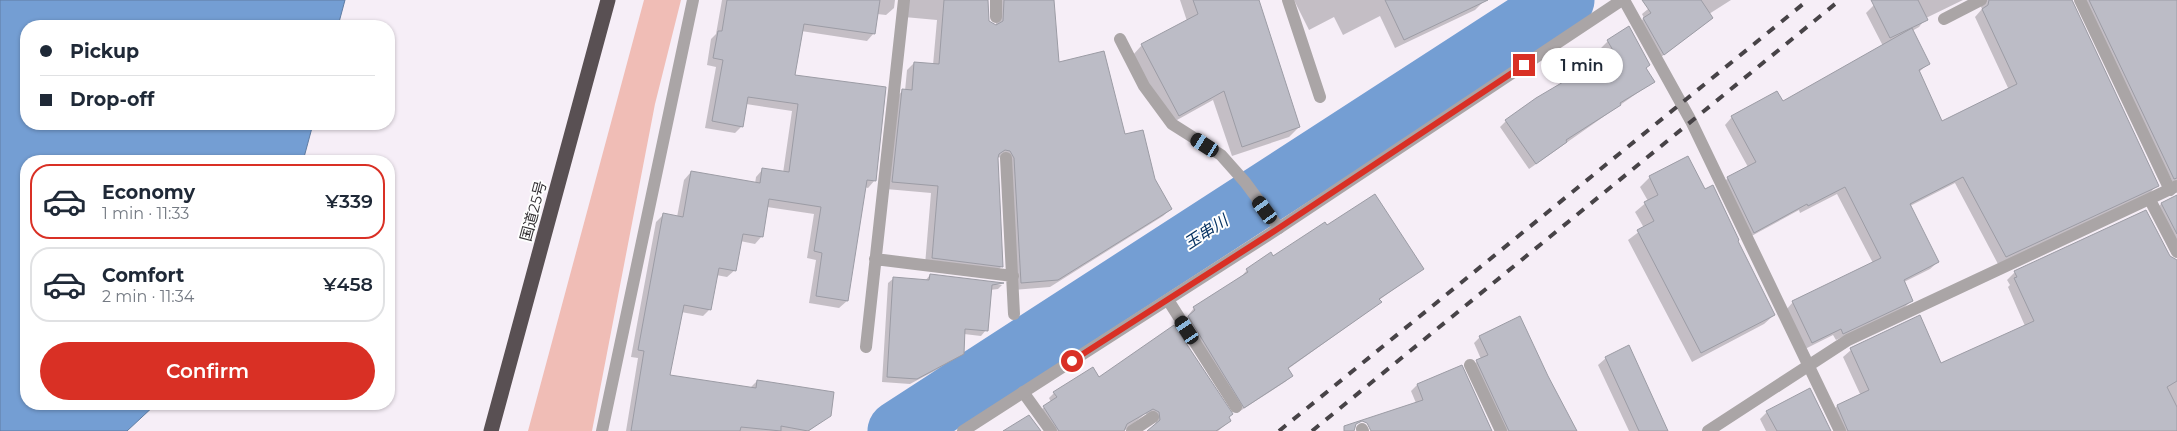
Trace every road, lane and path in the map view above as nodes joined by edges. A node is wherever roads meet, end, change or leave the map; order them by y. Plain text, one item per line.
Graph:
1 (608, 0) edge
2 (693, 0) edge
3 (904, 0) edge
4 (996, 0) edge
5 (1288, 0) edge
6 (1623, 0) edge
7 (1981, 0) edge
8 (2080, 0) edge
9 (996, 17) dead end
10 (1944, 19) dead end
11 (1120, 39) dead end
12 (1320, 97) dead end
13 (1006, 158) dead end
14 (2174, 188) edge
15 (2150, 200) junction
16 (1279, 228) junction
17 (2177, 252) edge
18 (875, 260) junction
19 (1013, 276) junction
20 (1168, 300) junction
21 (1014, 314) dead end
22 (866, 347) dead end
23 (1470, 365) dead end
24 (1809, 367) junction
25 (1024, 392) junction
26 (1236, 407) dead end
27 (1153, 417) dead end
28 (491, 431) edge
29 (602, 431) edge
30 (963, 431) edge
31 (1051, 431) edge
32 (1132, 431) edge
33 (1501, 431) edge
34 (1708, 431) edge
35 (1840, 431) edge

1 - 28 highway, 国道25号
2 - 29 street
3 - 18 street
4 - 9 street
5 - 12 street
6 - 16 street
6 - 24 street
7 - 10 street
8 - 14 street
11 - 16 street
13 - 19 street
14 - 15 street
15 - 17 street
15 - 24 street
16 - 20 street
18 - 19 street
18 - 22 street
19 - 21 street
20 - 25 street
20 - 26 street
23 - 33 street
24 - 34 street
24 - 35 street
25 - 30 street
25 - 31 street
27 - 32 street

